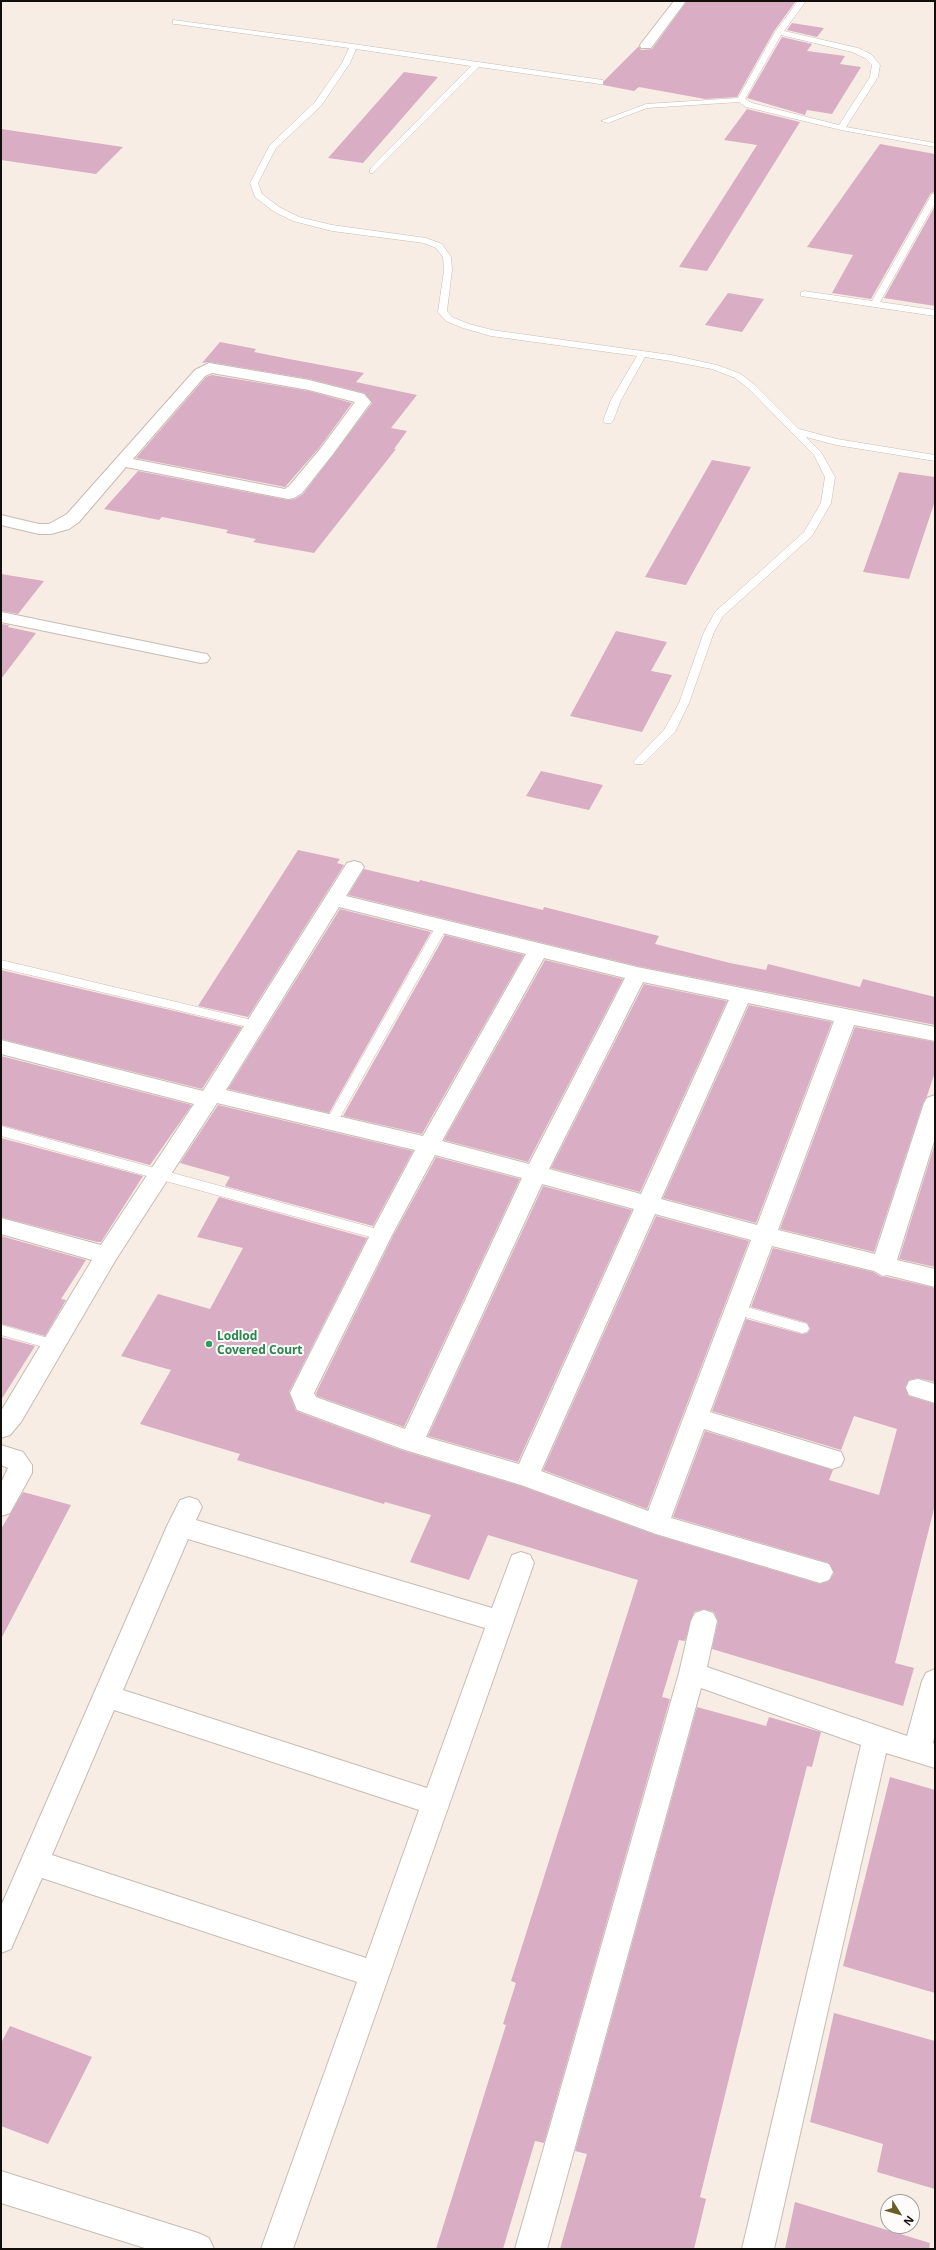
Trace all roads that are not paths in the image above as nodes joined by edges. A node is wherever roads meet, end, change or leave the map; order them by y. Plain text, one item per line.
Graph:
1 (680, 1) edge
2 (802, 1) edge
3 (176, 22) dead end
4 (779, 32) junction
5 (646, 45) dead end
6 (352, 46) junction
7 (478, 64) junction
8 (600, 82) dead end
9 (741, 100) junction
10 (604, 121) dead end
11 (841, 128) junction
12 (935, 145) edge
13 (373, 171) dead end
14 (935, 196) edge
15 (804, 294) dead end
16 (875, 303) junction
17 (935, 313) edge
18 (642, 355) junction
19 (608, 421) dead end
20 (796, 431) junction
21 (935, 458) edge
22 (123, 462) junction
23 (1, 520) edge
24 (1, 617) edge
25 (202, 658) dead end
26 (639, 762) dead end
27 (354, 867) dead end
28 (335, 900) junction
29 (442, 926) junction
30 (539, 949) junction
31 (1, 964) edge
32 (638, 974) junction
33 (741, 996) junction
34 (846, 1017) junction
35 (256, 1025) junction
36 (935, 1034) edge
37 (1, 1047) edge
38 (210, 1097) junction
39 (935, 1102) edge
40 (332, 1121) junction
41 (1, 1131) edge
42 (429, 1145) junction
43 (536, 1173) junction
44 (160, 1175) junction
45 (647, 1203) junction
46 (1, 1226) edge
47 (381, 1235) junction
48 (763, 1235) junction
49 (107, 1254) junction
50 (883, 1267) junction
51 (935, 1278) edge
52 (736, 1309) junction
53 (802, 1328) dead end
54 (1, 1330) edge
55 (54, 1345) junction
56 (696, 1418) junction
57 (1, 1428) edge
58 (411, 1442) junction
59 (1, 1455) edge
60 (832, 1459) dead end
61 (526, 1476) junction
62 (1, 1506) edge
63 (656, 1524) junction
64 (521, 1563) dead end
65 (820, 1572) dead end
66 (500, 1621) junction
67 (704, 1621) dead end
68 (692, 1673) junction
69 (935, 1681) edge
70 (106, 1696) junction
71 (876, 1738) junction
72 (926, 1753) edge
73 (435, 1803) junction
74 (34, 1862) junction
75 (1, 1939) edge
76 (374, 1974) junction
77 (1, 2187) edge
78 (198, 2249) edge
79 (277, 2249) edge
80 (531, 2249) edge
81 (758, 2249) edge

1 - 5 street
2 - 4 lane
3 - 6 lane
4 - 9 lane
4 - 11 lane
6 - 7 lane
6 - 18 lane
7 - 8 lane
7 - 13 lane
9 - 10 lane
9 - 11 lane
11 - 12 lane
14 - 16 lane
15 - 16 lane
16 - 17 lane
18 - 19 lane
18 - 20 lane
20 - 21 lane
20 - 26 lane
22 - 22 street
22 - 23 street
24 - 25 street
27 - 28 street
28 - 29 street
28 - 35 street
29 - 30 street
29 - 40 lane
30 - 32 street
30 - 42 street
31 - 35 lane
32 - 33 street
32 - 43 street
33 - 34 street
33 - 45 street
34 - 36 street
34 - 48 street
35 - 38 street
37 - 38 street
38 - 40 street
38 - 44 street
39 - 50 street
40 - 42 street
41 - 44 lane
42 - 43 street
42 - 47 street
43 - 45 street
43 - 58 street
44 - 47 lane
44 - 49 street
45 - 48 street
45 - 61 street
46 - 49 street
47 - 58 street
48 - 50 street
48 - 52 street
49 - 55 street
50 - 51 street
52 - 53 lane
52 - 56 street
54 - 55 lane
55 - 57 street
56 - 60 street
56 - 63 street
58 - 61 street
59 - 62 street
61 - 63 street
63 - 65 street
64 - 66 street
66 - 70 street
66 - 73 street
67 - 68 street
68 - 71 street
68 - 80 street
69 - 72 street
70 - 73 street
70 - 74 street
71 - 72 street
71 - 81 street
73 - 76 street
74 - 75 street
74 - 76 street
76 - 79 street
77 - 78 street

